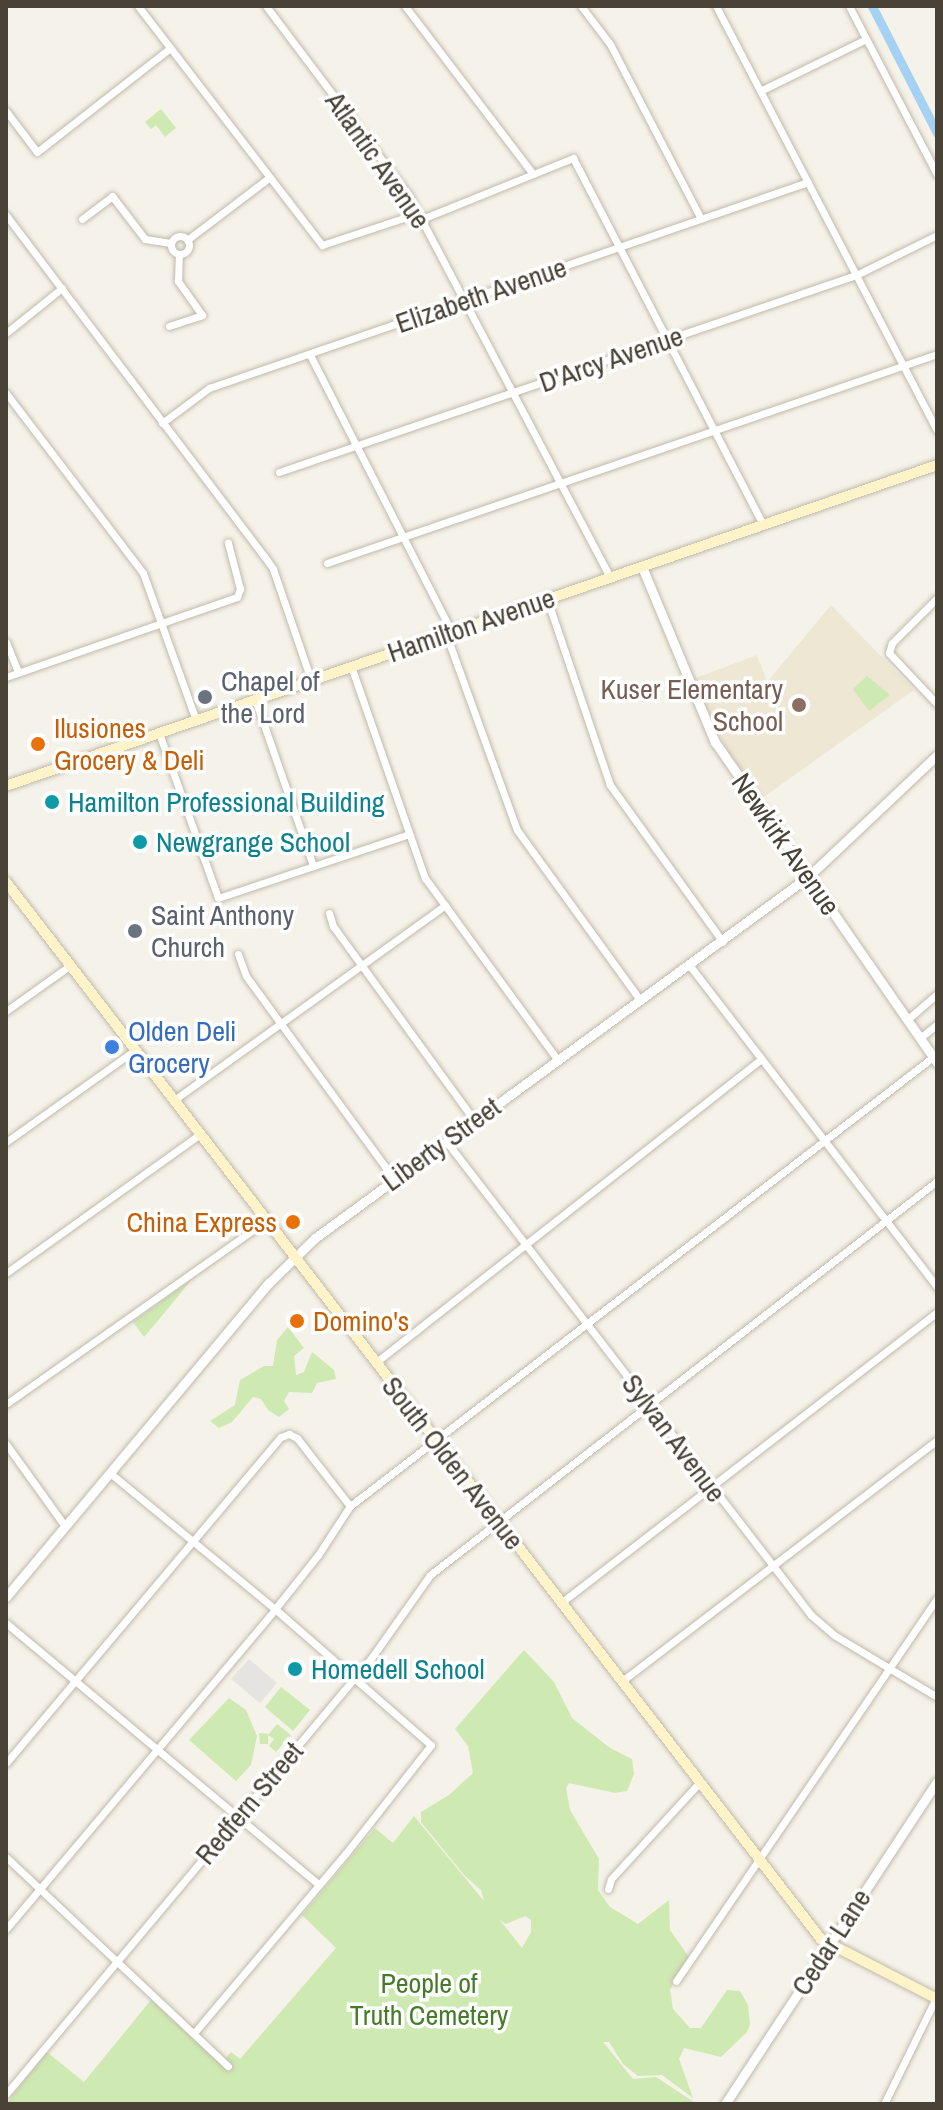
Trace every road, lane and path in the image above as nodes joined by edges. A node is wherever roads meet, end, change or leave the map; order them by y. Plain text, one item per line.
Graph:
1 (138, 6) edge
2 (266, 6) edge
3 (405, 6) edge
4 (581, 6) edge
5 (716, 6) edge
6 (849, 6) edge
7 (866, 39) junction
8 (170, 48) junction
9 (760, 91) junction
10 (6, 111) edge
11 (533, 174) junction
12 (937, 174) edge
13 (270, 177) junction
14 (808, 182) junction
15 (6, 215) edge
16 (421, 216) junction
17 (82, 219) dead end
18 (701, 219) junction
19 (937, 235) edge
20 (187, 240) junction
21 (171, 243) junction
22 (620, 247) junction
23 (179, 255) junction
24 (856, 275) junction
25 (62, 288) junction
26 (465, 301) junction
27 (169, 326) dead end
28 (6, 333) edge
29 (667, 339) junction
30 (937, 354) edge
31 (310, 355) junction
32 (903, 365) junction
33 (513, 392) junction
34 (6, 393) edge
35 (162, 423) junction
36 (714, 430) junction
37 (937, 430) edge
38 (355, 445) junction
39 (937, 465) edge
40 (279, 472) dead end
41 (560, 483) junction
42 (763, 525) junction
43 (403, 536) junction
44 (228, 543) dead end
45 (327, 563) dead end
46 (642, 567) junction
47 (610, 578) junction
48 (937, 598) edge
49 (547, 599) junction
50 (162, 622) junction
51 (449, 633) junction
52 (6, 642) edge
53 (351, 666) junction
54 (18, 672) junction
55 (6, 677) edge
56 (311, 680) junction
57 (255, 699) junction
58 (937, 704) edge
59 (196, 720) junction
60 (159, 733) junction
61 (937, 755) edge
62 (6, 786) edge
63 (409, 834) junction
64 (313, 866) junction
65 (809, 876) junction
66 (6, 882) edge
67 (445, 905) junction
68 (329, 913) dead end
69 (723, 942) junction
70 (238, 954) dead end
71 (362, 965) junction
72 (69, 966) junction
73 (690, 966) junction
74 (937, 994) edge
75 (641, 1001) junction
76 (6, 1011) edge
77 (908, 1019) junction
78 (281, 1023) junction
79 (937, 1024) edge
80 (920, 1038) junction
81 (135, 1050) junction
82 (557, 1059) junction
83 (761, 1059) junction
84 (935, 1060) edge
85 (174, 1100) junction
86 (474, 1120) junction
87 (200, 1134) junction
88 (825, 1139) junction
89 (446, 1141) junction
90 (6, 1142) edge
91 (394, 1179) junction
92 (937, 1181) edge
93 (265, 1221) junction
94 (886, 1221) junction
95 (524, 1243) junction
96 (294, 1258) junction
97 (6, 1273) edge
98 (937, 1287) edge
99 (937, 1312) edge
100 (587, 1325) junction
101 (375, 1363) junction
102 (6, 1404) edge
103 (649, 1406) junction
104 (937, 1440) edge
105 (436, 1441) junction
106 (6, 1444) edge
107 (110, 1473) junction
108 (710, 1485) junction
109 (350, 1506) junction
110 (499, 1521) junction
111 (65, 1526) junction
112 (193, 1541) junction
113 (771, 1566) junction
114 (6, 1597) edge
115 (937, 1598) edge
116 (562, 1602) junction
117 (275, 1609) junction
118 (6, 1623) edge
119 (889, 1668) junction
120 (355, 1677) junction
121 (75, 1681) junction
122 (622, 1681) junction
123 (937, 1697) edge
124 (156, 1749) junction
125 (6, 1763) edge
126 (937, 1781) edge
127 (700, 1782) junction
128 (237, 1816) junction
129 (6, 1857) edge
130 (759, 1861) junction
131 (319, 1885) junction
132 (40, 1888) junction
133 (608, 1889) dead end
134 (6, 1929) edge
135 (828, 1945) junction
136 (118, 1961) junction
137 (676, 1981) dead end
138 (936, 1999) edge
139 (194, 2033) junction
140 (228, 2066) dead end
141 (6, 2094) edge
142 (725, 2104) edge
143 (884, 2104) edge

1 - 8 street
2 - 16 street, Atlantic Avenue
3 - 11 street
4 - 18 street
5 - 9 street
6 - 7 street
7 - 9 street
7 - 12 street
8 - 10 street
8 - 13 street
9 - 14 street
11 - 16 street
11 - 22 street
13 - 16 street
13 - 20 street
14 - 18 street, Elizabeth Avenue
14 - 24 street
15 - 25 street
16 - 26 street, Atlantic Avenue
17 - 21 street
18 - 22 street, Elizabeth Avenue
19 - 24 street, D'Arcy Avenue
20 - 21 street
20 - 23 street
21 - 23 street
22 - 26 street, Elizabeth Avenue
22 - 29 street
23 - 27 street
24 - 29 street, D'Arcy Avenue
24 - 32 street
25 - 28 street
25 - 35 street
26 - 31 street, Elizabeth Avenue
26 - 33 street, Atlantic Avenue
29 - 33 street, D'Arcy Avenue
29 - 36 street
30 - 32 street
31 - 35 street, Elizabeth Avenue
31 - 38 street
32 - 36 street
32 - 37 street
33 - 38 street, D'Arcy Avenue
33 - 41 street, Atlantic Avenue
34 - 50 street
35 - 56 street
36 - 41 street
36 - 42 street
38 - 40 street, D'Arcy Avenue
38 - 43 street
39 - 42 main road, Hamilton Avenue
41 - 43 street
41 - 47 street, Atlantic Avenue
42 - 46 main road, Hamilton Avenue
43 - 45 street
43 - 51 street
44 - 50 street
46 - 47 main road, Hamilton Avenue
46 - 65 street, Newkirk Avenue
47 - 49 main road, Hamilton Avenue
48 - 58 street
49 - 51 main road, Hamilton Avenue
49 - 69 street
50 - 54 street
50 - 59 street
51 - 53 main road, Hamilton Avenue
51 - 75 street
52 - 54 street
53 - 56 main road, Hamilton Avenue
53 - 63 street
54 - 55 street
56 - 57 main road, Hamilton Avenue
57 - 59 main road, Hamilton Avenue
57 - 64 street
59 - 60 main road, Hamilton Avenue
60 - 62 main road, Hamilton Avenue
60 - 64 street
61 - 65 street, Liberty Street
63 - 64 street
63 - 67 street
65 - 69 street, Liberty Street
65 - 77 street, Newkirk Avenue
66 - 72 main road, South Olden Avenue
67 - 71 street
67 - 82 street
68 - 71 street
69 - 73 street, Liberty Street
70 - 78 street
71 - 78 street
71 - 86 street
72 - 76 street
72 - 81 main road, South Olden Avenue
73 - 75 street, Liberty Street
73 - 83 street
74 - 77 street
75 - 82 street, Liberty Street
77 - 80 street, Newkirk Avenue
78 - 85 street
78 - 91 street
79 - 80 street
80 - 84 street, Newkirk Avenue
81 - 85 main road, South Olden Avenue
81 - 90 street
82 - 86 street, Liberty Street
83 - 88 street
83 - 95 street
84 - 88 street
85 - 87 main road, South Olden Avenue
86 - 89 street, Liberty Street
87 - 93 main road, South Olden Avenue
87 - 97 street
88 - 94 street
88 - 100 street
89 - 91 street, Liberty Street
89 - 95 street, Sylvan Avenue
91 - 96 street, Liberty Street
92 - 94 street, Redfern Street
93 - 96 main road, South Olden Avenue
93 - 102 street
94 - 98 street
94 - 103 street, Redfern Street
95 - 100 street, Sylvan Avenue
95 - 101 street
96 - 101 main road, South Olden Avenue
96 - 107 street, Liberty Street
99 - 108 street
100 - 103 street, Sylvan Avenue
100 - 105 street
101 - 105 main road, South Olden Avenue
103 - 108 street, Sylvan Avenue
103 - 110 street, Redfern Street
104 - 113 street
105 - 109 street
105 - 110 main road, South Olden Avenue
106 - 111 street
107 - 111 street, Liberty Street
107 - 112 street
108 - 113 street, Sylvan Avenue
108 - 116 street
109 - 112 street
109 - 117 street
110 - 116 main road, South Olden Avenue
110 - 120 street, Redfern Street
111 - 114 street, Liberty Street
112 - 117 street
112 - 121 street
113 - 119 street, Sylvan Avenue
113 - 122 street
115 - 119 street
116 - 122 main road, South Olden Avenue
117 - 120 street
117 - 124 street
118 - 121 street
119 - 123 street, Sylvan Avenue
119 - 130 street
120 - 128 street, Redfern Street
120 - 131 street
121 - 124 street
121 - 125 street
122 - 127 main road, South Olden Avenue
124 - 128 street
124 - 132 street
126 - 135 street, Cedar Lane
127 - 130 main road, South Olden Avenue
127 - 133 street
128 - 131 street
128 - 136 street, Redfern Street
129 - 132 street
130 - 135 main road, South Olden Avenue
130 - 137 street
131 - 139 street
132 - 134 street
132 - 136 street
135 - 138 main road, South Olden Avenue
135 - 142 street, Cedar Lane
136 - 139 street
136 - 141 street, Redfern Street
138 - 143 street
139 - 140 street

